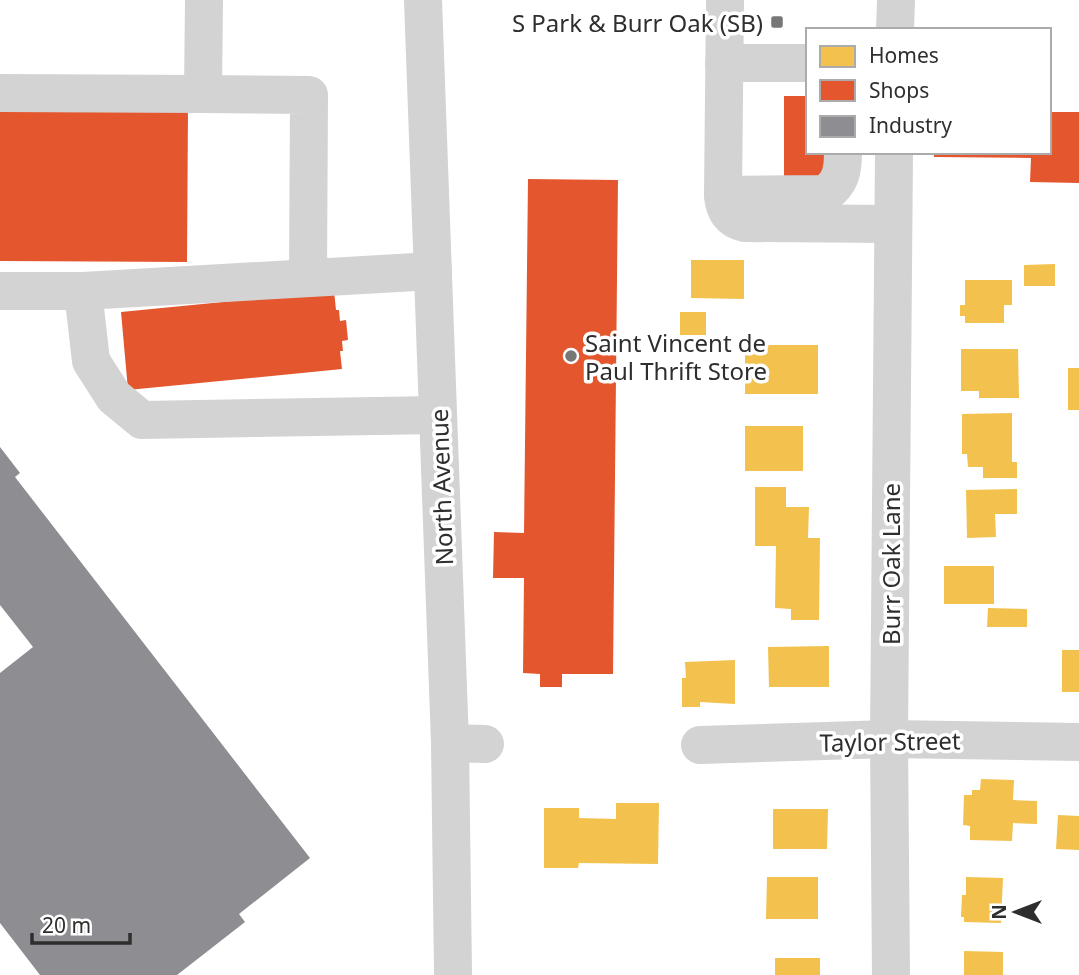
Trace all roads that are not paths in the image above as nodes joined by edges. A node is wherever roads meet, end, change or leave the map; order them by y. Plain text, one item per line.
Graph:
1 (204, 0) edge
2 (423, 0) edge
3 (725, 0) edge
4 (896, 0) edge
5 (895, 28) edge
6 (724, 63) junction
7 (806, 63) edge
8 (0, 93) edge
9 (203, 94) junction
10 (843, 154) edge
11 (894, 154) edge
12 (723, 194) junction
13 (893, 224) junction
14 (433, 271) junction
15 (308, 278) junction
16 (83, 290) junction
17 (0, 291) edge
18 (438, 415) junction
19 (889, 739) junction
20 (1079, 741) edge
21 (700, 745) dead end
22 (453, 974) edge
23 (891, 975) edge

1 - 9 street
2 - 14 street, North Avenue
3 - 6 street
4 - 5 street
6 - 7 street
6 - 12 street
8 - 9 street
9 - 15 street
10 - 12 street
11 - 13 street, Burr Oak Lane
12 - 13 street
13 - 19 street, Burr Oak Lane
14 - 15 street
14 - 18 street, North Avenue
15 - 16 street
16 - 17 street
16 - 18 street
18 - 22 street, North Avenue
19 - 20 street, Taylor Street
19 - 21 street, Taylor Street
19 - 23 street, Burr Oak Lane

